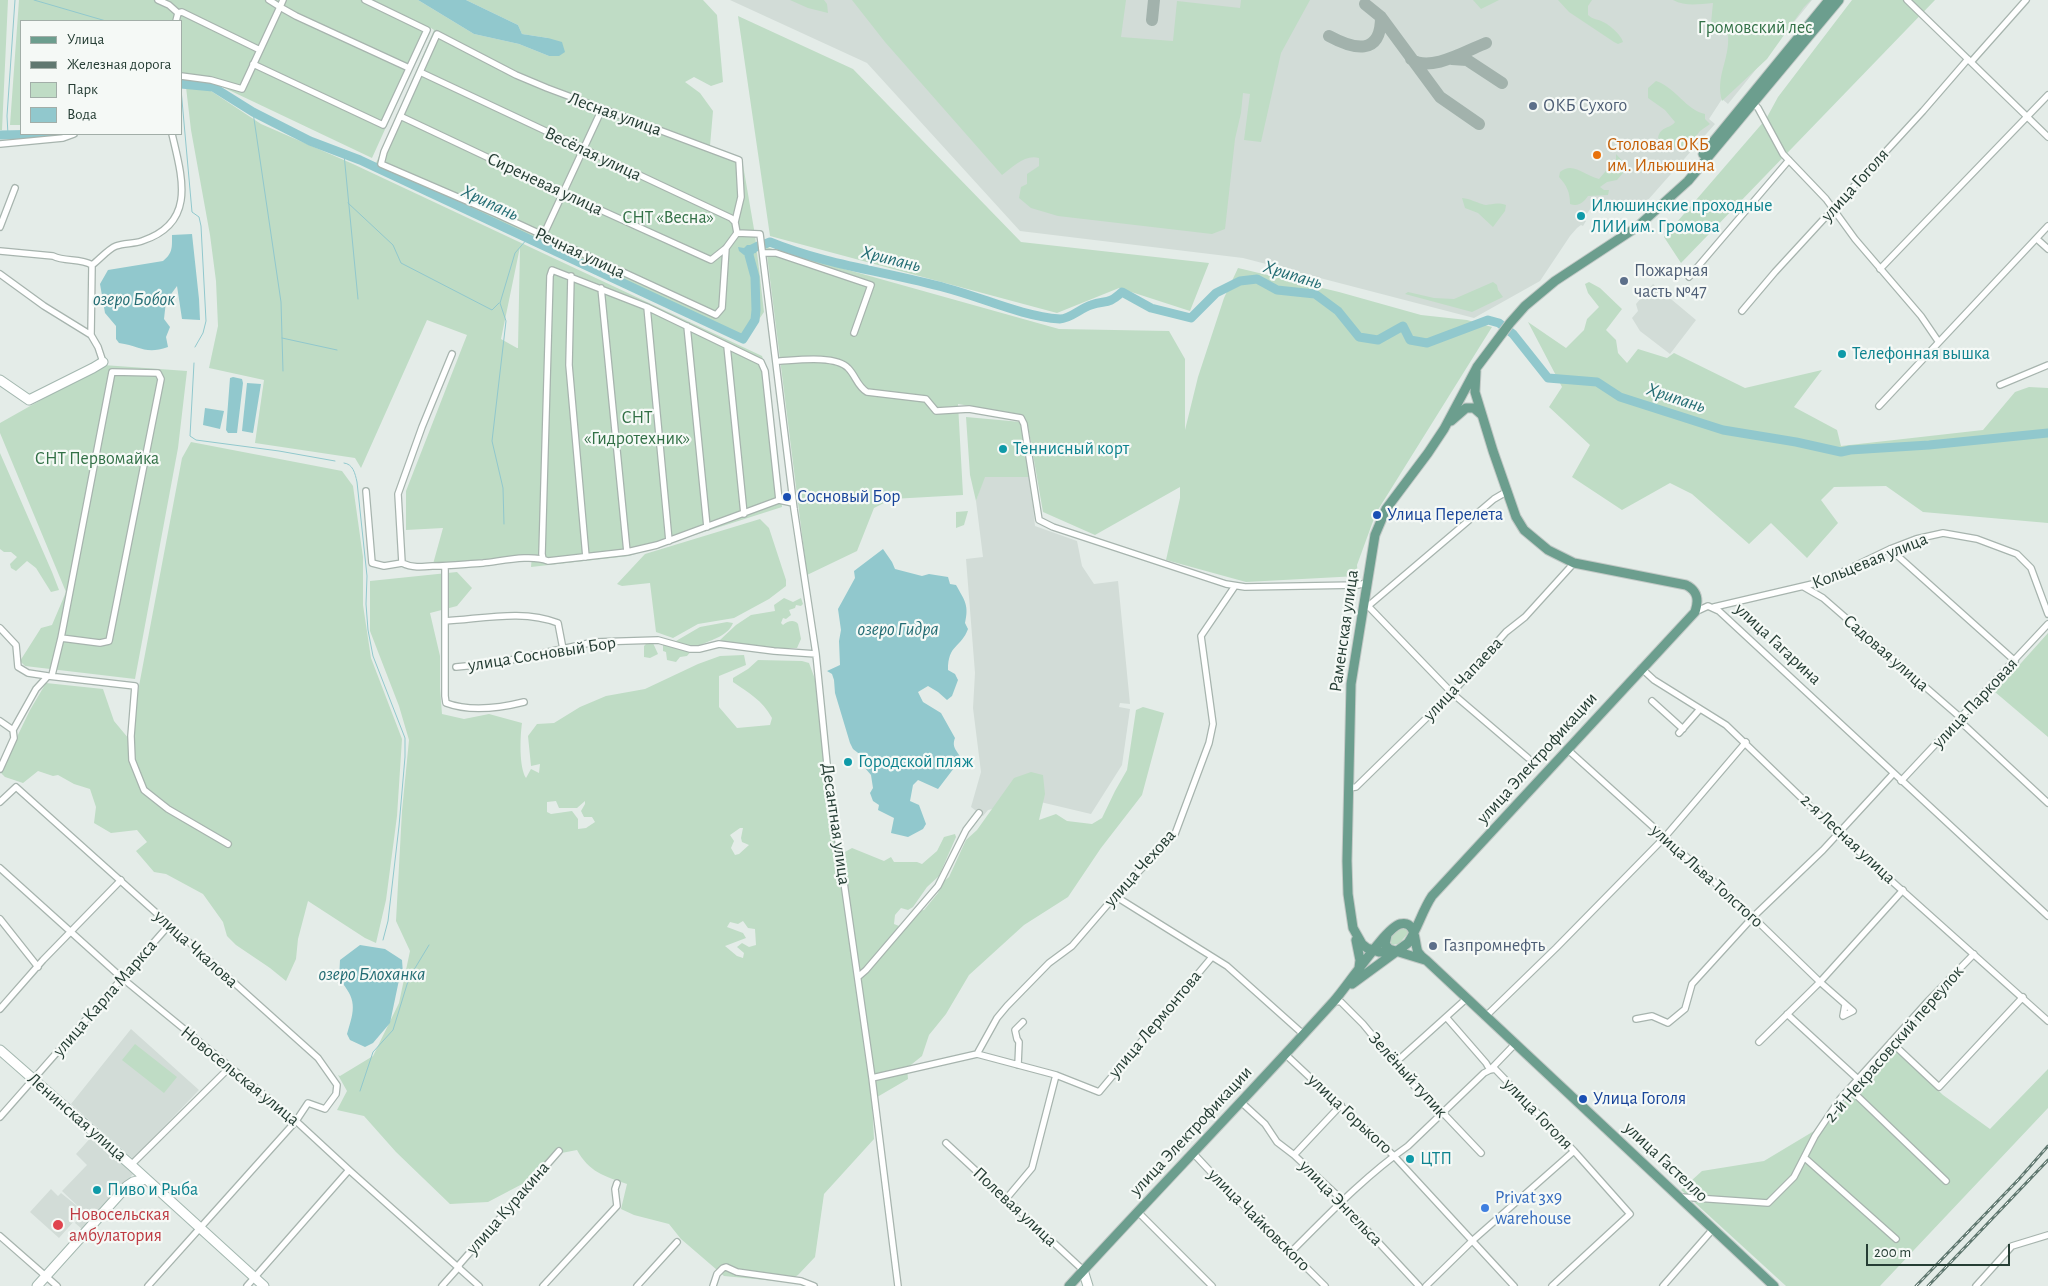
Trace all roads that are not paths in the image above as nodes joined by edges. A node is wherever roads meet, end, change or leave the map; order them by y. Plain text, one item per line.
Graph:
1 (158, 0) edge
2 (269, 0) edge
3 (283, 0) edge
4 (365, 0) edge
5 (1829, 0) edge
6 (1839, 0) edge
7 (1908, 0) edge
8 (2026, 0) edge
9 (280, 7) junction
10 (178, 13) junction
11 (176, 20) edge
12 (260, 50) junction
13 (1969, 61) junction
14 (253, 64) junction
15 (409, 68) junction
16 (420, 72) junction
17 (182, 76) edge
18 (2048, 95) edge
19 (1753, 103) junction
20 (602, 110) junction
21 (400, 116) junction
22 (2027, 118) junction
23 (71, 135) edge
24 (172, 135) edge
25 (2048, 137) edge
26 (0, 144) edge
27 (583, 149) junction
28 (1789, 160) junction
29 (15, 188) dead end
30 (563, 194) junction
31 (1833, 208) junction
32 (1658, 209) junction
33 (735, 222) junction
34 (2048, 226) edge
35 (0, 227) edge
36 (737, 233) junction
37 (543, 236) junction
38 (2037, 239) junction
39 (726, 248) junction
40 (2048, 249) edge
41 (0, 251) edge
42 (764, 253) junction
43 (92, 266) junction
44 (1880, 269) junction
45 (0, 274) edge
46 (571, 276) junction
47 (1689, 277) dead end
48 (602, 288) junction
49 (647, 307) junction
50 (1742, 310) dead end
51 (687, 326) junction
52 (854, 333) dead end
53 (91, 335) junction
54 (1938, 341) junction
55 (727, 346) junction
56 (452, 354) dead end
57 (778, 361) junction
58 (103, 362) joint
59 (2048, 365) edge
60 (1477, 367) junction
61 (0, 380) edge
62 (2000, 385) dead end
63 (1464, 389) junction
64 (1475, 392) junction
65 (1880, 406) dead end
66 (1482, 416) junction
67 (1444, 429) junction
68 (366, 491) dead end
69 (1506, 492) junction
70 (779, 500) junction
71 (793, 504) junction
72 (744, 514) junction
73 (707, 527) junction
74 (670, 541) junction
75 (1890, 549) junction
76 (627, 552) junction
77 (586, 557) junction
78 (543, 559) junction
79 (402, 563) junction
80 (1574, 563) junction
81 (445, 566) junction
82 (1368, 583) junction
83 (1235, 586) junction
84 (1804, 587) junction
85 (1713, 607) junction
86 (1366, 608) junction
87 (1694, 612) junction
88 (2048, 614) edge
89 (445, 621) junction
90 (2048, 624) edge
91 (0, 628) edge
92 (60, 638) junction
93 (563, 649) junction
94 (816, 654) junction
95 (2015, 661) junction
96 (456, 667) dead end
97 (1642, 668) junction
98 (50, 676) junction
99 (1452, 692) junction
100 (1652, 701) dead end
101 (524, 702) dead end
102 (1700, 709) junction
103 (0, 721) edge
104 (1962, 721) junction
105 (13, 730) junction
106 (1746, 742) junction
107 (1567, 749) junction
108 (1528, 758) dead end
109 (0, 769) edge
110 (1894, 774) junction
111 (1901, 781) junction
112 (1349, 788) junction
113 (0, 802) edge
114 (2048, 803) edge
115 (979, 813) dead end
116 (1838, 833) junction
117 (1664, 838) junction
118 (228, 844) dead end
119 (0, 868) edge
120 (121, 880) junction
121 (1903, 890) junction
122 (1115, 896) junction
123 (1753, 916) junction
124 (2048, 916) edge
125 (0, 919) edge
126 (170, 924) junction
127 (1353, 928) junction
128 (71, 932) junction
129 (1415, 933) junction
130 (1387, 934) junction
131 (1374, 950) junction
132 (1397, 952) junction
133 (1974, 954) junction
134 (1212, 957) junction
135 (1426, 960) junction
136 (38, 967) junction
137 (1359, 968) junction
138 (858, 976) junction
139 (122, 978) junction
140 (1820, 982) junction
141 (2023, 997) junction
142 (1336, 999) junction
143 (1466, 999) junction
144 (1845, 1005) dead end
145 (0, 1009) edge
146 (1787, 1014) junction
147 (1446, 1017) junction
148 (1486, 1017) junction
149 (1636, 1019) dead end
150 (2048, 1021) edge
151 (1023, 1022) dead end
152 (1303, 1034) junction
153 (1760, 1042) dead end
154 (1891, 1042) junction
155 (1516, 1043) junction
156 (0, 1050) edge
157 (977, 1054) junction
158 (1285, 1054) junction
159 (1395, 1062) junction
160 (1018, 1065) junction
161 (230, 1067) junction
162 (1490, 1070) junction
163 (1056, 1075) junction
164 (872, 1078) junction
165 (34, 1079) junction
166 (1859, 1080) junction
167 (1851, 1090) junction
168 (1241, 1102) junction
169 (1341, 1105) junction
170 (1443, 1113) junction
171 (0, 1117) edge
172 (296, 1121) junction
173 (946, 1143) dead end
174 (558, 1151) dead end
175 (1574, 1151) junction
176 (1193, 1153) junction
177 (1481, 1153) dead end
178 (1294, 1155) junction
179 (1394, 1156) junction
180 (1805, 1158) junction
181 (132, 1165) junction
182 (349, 1170) junction
183 (146, 1179) junction
184 (1946, 1181) dead end
185 (617, 1183) dead end
186 (1681, 1197) junction
187 (1006, 1199) junction
188 (1341, 1202) junction
189 (1138, 1212) junction
190 (1713, 1229) junction
191 (200, 1230) junction
192 (2048, 1235) edge
193 (0, 1236) edge
194 (1896, 1239) dead end
195 (1472, 1241) junction
196 (677, 1242) dead end
197 (1291, 1252) junction
198 (458, 1266) junction
199 (1084, 1270) junction
200 (47, 1276) junction
201 (254, 1278) junction
202 (37, 1286) edge
203 (57, 1286) edge
204 (148, 1286) edge
205 (247, 1286) edge
206 (264, 1286) edge
207 (442, 1286) edge
208 (479, 1286) edge
209 (543, 1286) edge
210 (637, 1286) edge
211 (713, 1286) edge
212 (814, 1286) edge
213 (898, 1286) edge
214 (1069, 1286) edge
215 (1088, 1286) edge
216 (1212, 1286) edge
217 (1325, 1286) edge
218 (1419, 1286) edge
219 (1426, 1286) edge
220 (1514, 1286) edge
221 (1552, 1286) edge
222 (1664, 1286) edge
223 (1774, 1286) edge
224 (1976, 1286) edge

1 - 10 street
2 - 9 street
3 - 9 street
4 - 15 street
5 - 32 main road
6 - 19 main road
7 - 13 street
8 - 13 street, улица Гоголя
9 - 12 street
9 - 15 street
10 - 11 street
10 - 12 street
12 - 14 street
13 - 22 street
13 - 31 street, улица Гоголя
14 - 15 street
14 - 17 street
16 - 20 street, Лесная улица
16 - 21 street
16 - 27 street, Весёлая улица
18 - 22 street
19 - 28 street
19 - 32 main road
20 - 27 street
20 - 33 street, Лесная улица
21 - 30 street, Сиреневая улица
21 - 37 street, Речная улица
22 - 25 street
22 - 44 street
23 - 26 street
24 - 43 street
27 - 30 street
27 - 33 street, Весёлая улица
28 - 31 street
28 - 47 street
29 - 35 street
30 - 37 street
30 - 39 street, Сиреневая улица
31 - 44 street
31 - 50 street, улица Гоголя
32 - 60 main road, Раменская улица
33 - 36 street
34 - 38 street
36 - 39 street, Сиреневая улица
36 - 42 street, Десантная улица
37 - 39 street, Речная улица
38 - 40 street
38 - 54 street
41 - 43 street
42 - 52 street
42 - 57 street, Десантная улица
43 - 53 street
44 - 54 street
45 - 53 street
46 - 48 street
46 - 77 street
46 - 78 street
48 - 49 street
48 - 76 street
49 - 51 street
49 - 74 street
51 - 55 street
51 - 73 street
53 - 58 street
54 - 65 street
55 - 70 street
55 - 72 street
56 - 79 street
57 - 71 street, Десантная улица
57 - 83 street
58 - 61 street
59 - 62 street
60 - 63 main road, Раменская улица
60 - 64 main road
63 - 64 main road
63 - 67 main road, Раменская улица
64 - 66 main road
66 - 67 main road
66 - 69 main road
67 - 82 main road, Раменская улица
68 - 79 street
69 - 80 main road
69 - 86 street
70 - 71 street
70 - 72 street
71 - 94 street, Десантная улица
72 - 73 street
73 - 74 street
74 - 76 street
75 - 84 street, Кольцевая улица
75 - 88 street, Кольцевая улица
75 - 95 street
76 - 77 street
77 - 78 street
78 - 81 street
79 - 81 street
80 - 87 main road
80 - 99 street, улица Чапаева
81 - 89 street
82 - 83 street
82 - 86 main road, Раменская улица
83 - 122 street, улица Чехова
84 - 85 street, Кольцевая улица
84 - 104 street, Садовая улица
85 - 87 street, улица Гагарина
85 - 110 street, улица Гагарина
86 - 99 street
86 - 112 main road, Раменская улица
87 - 97 main road, улица Электрофикации
89 - 93 street
89 - 101 street
90 - 95 street, улица Парковая
91 - 98 street
92 - 92 street
92 - 98 street
93 - 94 street, улица Сосновый Бор
93 - 96 street, улица Сосновый Бор
94 - 138 street, Десантная улица
95 - 104 street, улица Парковая
97 - 102 street, 2-я Лесная улица
97 - 107 main road, улица Электрофикации
98 - 105 street
98 - 118 street
99 - 108 street
99 - 112 street, улица Чапаева
100 - 102 street
102 - 106 street, 2-я Лесная улица
103 - 105 street
104 - 111 street, улица Парковая
104 - 114 street, Садовая улица
105 - 109 street
106 - 116 street, 2-я Лесная улица
106 - 117 street
107 - 117 street, улица Льва Толстого
107 - 129 main road, улица Электрофикации
110 - 111 street, улица Гагарина
110 - 116 street
111 - 124 street, улица Гагарина
112 - 127 main road, Раменская улица
113 - 120 street, улица Чкалова
115 - 138 street
116 - 121 street, 2-я Лесная улица
116 - 123 street
117 - 123 street, улица Льва Толстого
117 - 148 street
119 - 128 street, Новосельская улица
120 - 126 street, улица Чкалова
120 - 128 street
121 - 133 street, 2-я Лесная улица
121 - 140 street
122 - 134 street
122 - 157 street, улица Чехова
123 - 140 street, улица Льва Толстого
123 - 149 street
125 - 136 street
126 - 139 street, улица Карла Маркса
126 - 172 street, улица Чкалова
127 - 131 main road, Раменская улица
127 - 137 main road
128 - 136 street
128 - 139 street, Новосельская улица
129 - 130 main road
129 - 132 main road
129 - 135 main road, улица Гастелло
130 - 131 main road
130 - 132 main road
131 - 132 main road, улица Гастелло
131 - 137 main road
132 - 135 main road, улица Гастелло
132 - 142 main road
133 - 141 street, 2-я Лесная улица
133 - 154 street, 2-й Некрасовский переулок
134 - 152 street
134 - 163 street, улица Лермонтова
135 - 143 main road, улица Гастелло
136 - 145 street
137 - 142 main road
138 - 164 street, Десантная улица
139 - 161 street, Новосельская улица
139 - 165 street, улица Карла Маркса
140 - 144 street, улица Льва Толстого
140 - 146 street
141 - 150 street, 2-я Лесная улица
141 - 154 street
142 - 152 main road, улица Электрофикации
142 - 159 street, Зелёный тупик
143 - 147 street
143 - 148 main road, улица Гастелло
146 - 153 street
146 - 166 street
147 - 159 street
147 - 162 street, улица Гоголя
148 - 155 main road, улица Гастелло
151 - 160 street
152 - 158 main road, улица Электрофикации
154 - 166 street, 2-й Некрасовский переулок
155 - 162 street
155 - 186 main road, улица Гастелло
156 - 165 street, Ленинская улица
157 - 160 street
157 - 164 street
158 - 168 main road, улица Электрофикации
158 - 169 street, улица Горького
159 - 170 street, Зелёный тупик
160 - 163 street
161 - 172 street, Новосельская улица
161 - 181 street
162 - 170 street
162 - 175 street, улица Гоголя
163 - 187 street
164 - 213 street, Десантная улица
165 - 171 street, улица Карла Маркса
165 - 181 street, Ленинская улица
166 - 167 street, 2-й Некрасовский переулок
167 - 180 street, 2-й Некрасовский переулок
167 - 184 street
168 - 176 main road, улица Электрофикации
168 - 178 street, улица Энгельса
169 - 178 street
169 - 179 street, улица Горького
170 - 177 street, Зелёный тупик
170 - 179 street
172 - 182 street, Новосельская улица
172 - 191 street
173 - 187 street, Полевая улица
174 - 198 street, улица Куракина
175 - 195 street
175 - 221 street, улица Гоголя
176 - 189 main road, улица Электрофикации
176 - 197 street, улица Чайковского
178 - 188 street, улица Энгельса
179 - 188 street
179 - 195 street, улица Горького
180 - 186 street, 2-й Некрасовский переулок
180 - 194 street
181 - 183 street, Ленинская улица
182 - 198 street, Новосельская улица
182 - 201 street
183 - 191 street, Ленинская улица
183 - 200 street
185 - 209 street
186 - 190 main road, улица Гастелло
187 - 199 street, Полевая улица
188 - 197 street
188 - 218 street, улица Энгельса
189 - 199 main road, улица Электрофикации
189 - 216 street
190 - 222 street
190 - 223 main road, улица Гастелло
191 - 201 street, Ленинская улица
191 - 204 street
192 - 224 street
193 - 200 street
195 - 219 street
195 - 220 street, улица Горького
196 - 210 street
197 - 217 street, улица Чайковского
198 - 207 street
198 - 208 street, Новосельская улица
199 - 214 main road, улица Электрофикации
199 - 215 street
200 - 202 street
200 - 203 street
201 - 205 street
201 - 206 street, Ленинская улица
211 - 212 street

